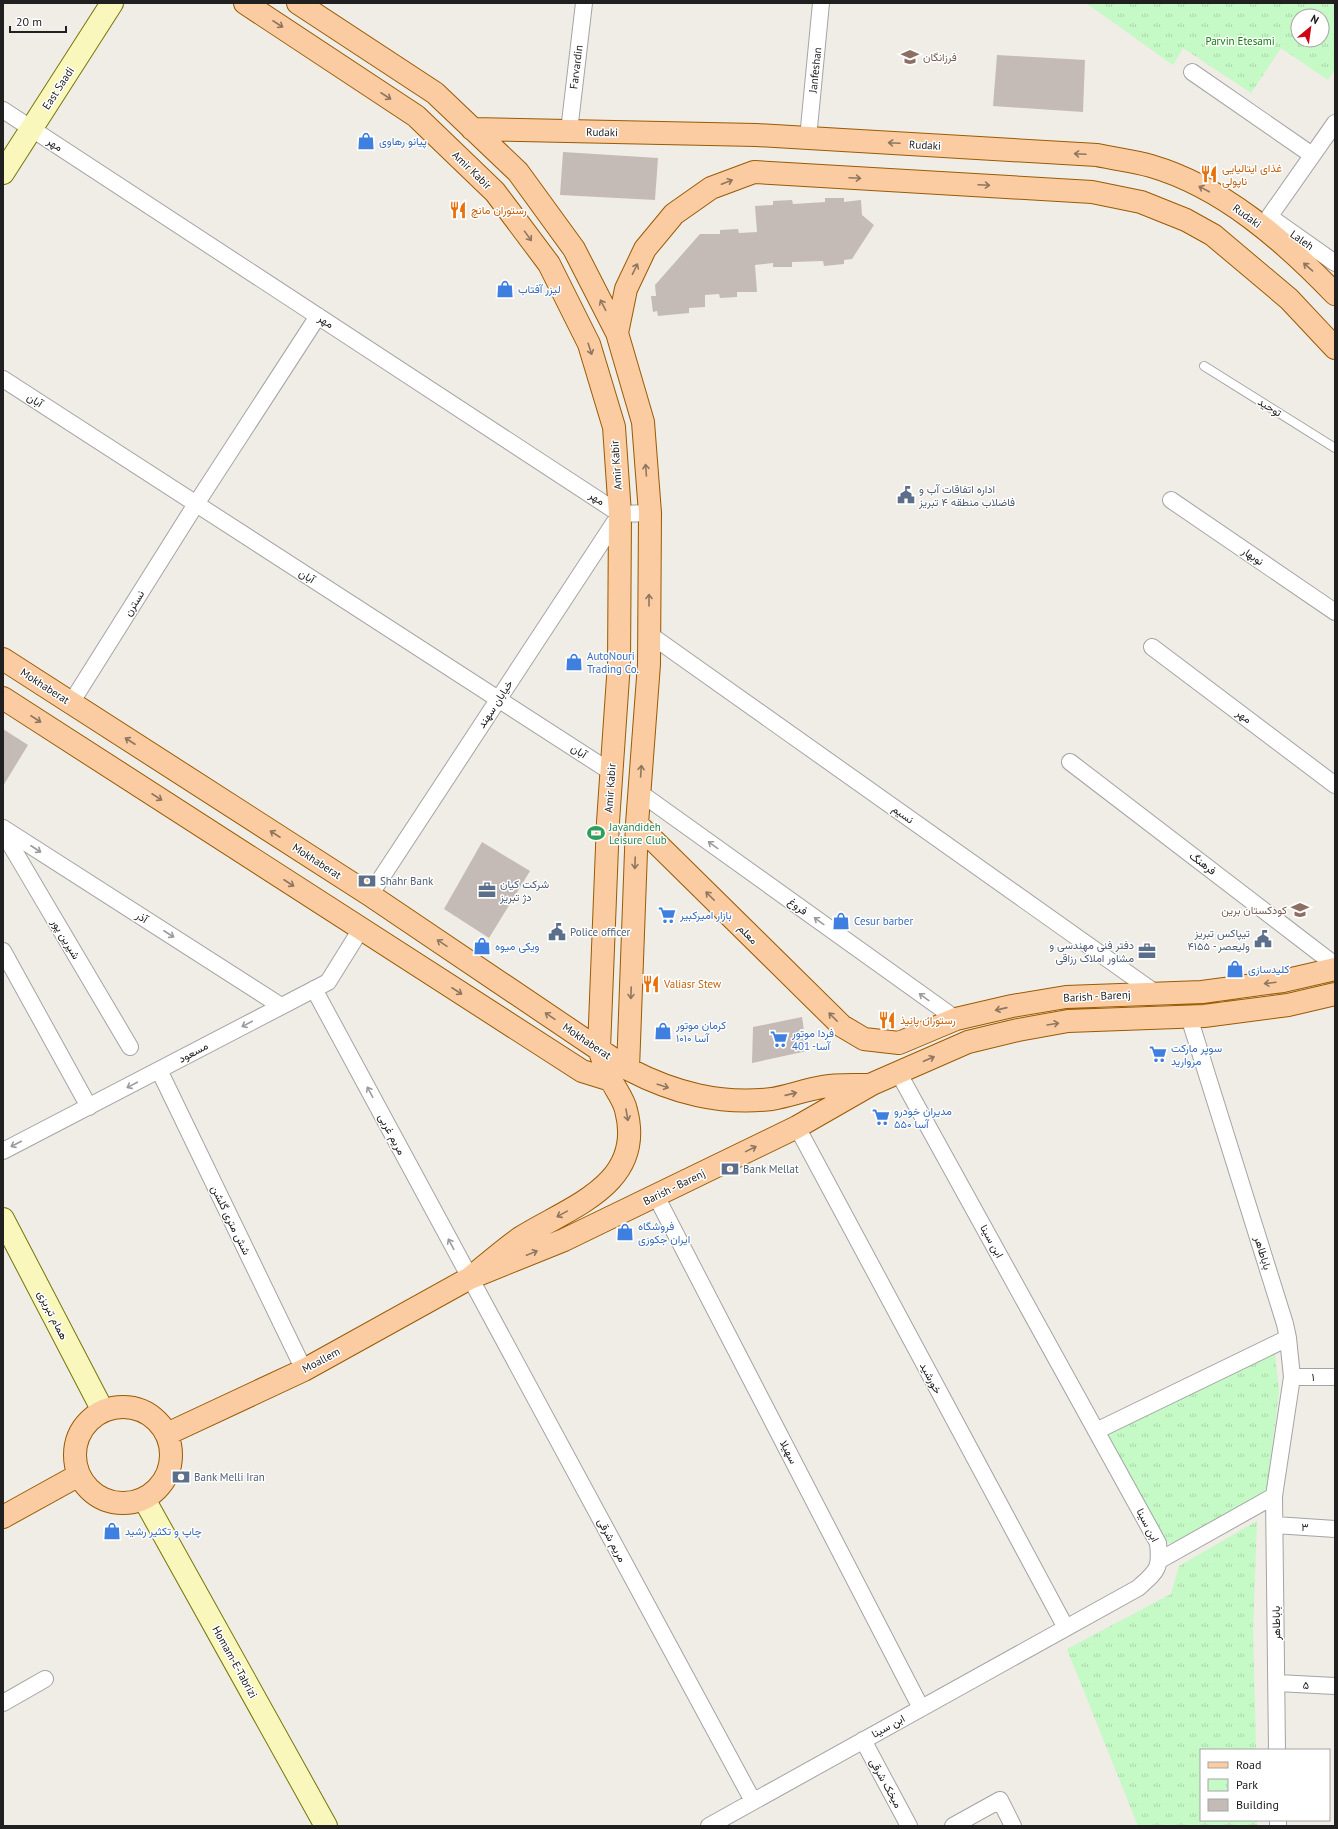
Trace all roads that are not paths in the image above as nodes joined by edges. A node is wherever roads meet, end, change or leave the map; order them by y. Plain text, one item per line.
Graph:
1 (112, 3) edge
2 (245, 3) edge
3 (298, 3) edge
4 (584, 3) edge
5 (821, 3) edge
6 (1192, 72) dead end
7 (3, 110) edge
8 (1335, 123) edge
9 (472, 128) junction
10 (32, 129) junction
11 (569, 131) junction
12 (808, 138) junction
13 (1312, 155) junction
14 (3, 173) edge
15 (1232, 206) junction
16 (1266, 222) junction
17 (1213, 235) junction
18 (1335, 262) edge
19 (1335, 294) edge
20 (318, 316) junction
21 (617, 333) junction
22 (1335, 348) edge
23 (1204, 366) dead end
24 (3, 379) edge
25 (1335, 448) edge
26 (1171, 500) dead end
27 (196, 504) junction
28 (650, 513) junction
29 (620, 514) junction
30 (1335, 612) edge
31 (649, 634) junction
32 (1152, 647) dead end
33 (3, 658) edge
34 (3, 698) edge
35 (498, 699) junction
36 (71, 703) junction
37 (148, 753) junction
38 (1070, 762) dead end
39 (611, 772) junction
40 (132, 781) junction
41 (1335, 785) edge
42 (639, 792) junction
43 (608, 822) junction
44 (636, 824) junction
45 (3, 828) edge
46 (3, 832) edge
47 (370, 895) junction
48 (361, 929) junction
49 (3, 951) edge
50 (1335, 964) edge
51 (1335, 969) edge
52 (314, 989) junction
53 (1157, 994) junction
54 (1335, 994) edge
55 (281, 1006) junction
56 (1189, 1017) junction
57 (956, 1019) junction
58 (130, 1047) dead end
59 (599, 1049) junction
60 (159, 1070) junction
61 (898, 1072) junction
62 (620, 1075) junction
63 (872, 1084) junction
64 (89, 1107) junction
65 (797, 1127) junction
66 (3, 1151) edge
67 (656, 1196) junction
68 (3, 1219) edge
69 (470, 1278) junction
70 (1288, 1338) junction
71 (304, 1370) junction
72 (1292, 1377) junction
73 (1335, 1378) edge
74 (103, 1411) junction
75 (1096, 1431) junction
76 (167, 1434) junction
77 (79, 1475) junction
78 (1274, 1496) junction
79 (144, 1499) junction
80 (3, 1517) edge
81 (1275, 1525) junction
82 (1335, 1529) edge
83 (1160, 1560) junction
84 (1066, 1628) junction
85 (45, 1679) dead end
86 (1276, 1683) junction
87 (1335, 1686) edge
88 (3, 1703) edge
89 (921, 1708) junction
90 (863, 1740) junction
91 (1277, 1749) edge
92 (753, 1801) junction
93 (326, 1826) edge
94 (708, 1826) edge
95 (909, 1826) edge
96 (954, 1826) edge
97 (1013, 1826) edge

1 - 10 main road, East Saadi
2 -> 29 main road, Amir Kabir
3 - 9 main road
4 - 11 street, Farvardin
5 - 12 street, Janfeshan
6 - 13 street
7 - 10 street, مهر
8 - 13 street
9 - 11 main road, Rudaki
21 -> 9 main road
10 - 14 main road, East Saadi
10 - 20 street, مهر
11 - 12 main road, Rudaki
15 -> 12 main road, Rudaki
13 - 16 street
15 - 16 main road, Rudaki
15 - 17 main road
16 - 18 street, Laleh
19 -> 16 main road, Rudaki
21 -> 17 main road
17 - 22 main road
20 - 27 street, نسترن
20 - 29 street, مهر
28 -> 21 main road
23 - 25 lane, توحید
24 - 27 street, آبان
26 - 30 street, نوبهار
27 - 35 street, آبان
27 - 36 street, نسترن
28 - 29 street
31 -> 28 main road
29 - 35 street, خیابان سهند
29 - 39 main road, Amir Kabir
42 -> 31 main road
31 - 53 street, نسیم
32 - 41 street, مهر
33 - 36 main road, Mokhaberat
34 -> 40 main road, Mokhaberat
35 - 39 street, آبان
35 - 47 street, خیابان سهند
37 -> 36 main road, Mokhaberat
37 - 40 main road
47 -> 37 main road, Mokhaberat
38 - 50 street, فرهنگ
39 - 43 main road, Amir Kabir
40 -> 48 main road, Mokhaberat
42 - 44 main road
57 -> 42 street, فروغ
43 - 44 main road
43 - 59 main road, Amir Kabir
57 -> 44 main road, معلم
44 -> 62 main road
45 -> 55 street, آذر
46 - 58 street, شیرین پور
59 -> 47 main road, Mokhaberat
48 - 52 street, مسعود
48 -> 62 main road, Mokhaberat
49 - 64 street
51 -> 53 main road, Barish - Barenj
52 - 55 street, مسعود
69 -> 52 street, مریم غربی
53 -> 57 main road, Barish - Barenj
54 - 56 main road, Barish - Barenj
55 -> 60 street, مسعود
61 -> 56 main road, Barish - Barenj
56 - 70 street, باباطاهر
59 - 62 main road, Mokhaberat
60 -> 64 street, مسعود
60 - 71 street, شش متری گلشن
61 - 63 main road, Barish - Barenj
61 - 75 street, ابن سینا
62 -> 63 main road, Barish - Barenj
62 -> 69 main road
63 - 65 main road, Barish - Barenj
64 -> 66 street, مسعود
67 -> 65 main road, Barish - Barenj
65 - 84 street, خورشید
69 -> 67 main road, Barish - Barenj
67 - 89 street, سهیلا
68 - 74 main road, همام تبریزی
69 - 71 main road, Moallem
69 - 92 street, مریم شرقی
70 - 72 street, باباطاهر
70 - 75 street
71 - 76 main road, Moallem
72 - 73 street, ۱
72 - 78 street, باباطاهر
74 - 76 main road
74 - 77 main road
75 - 83 street, ابن سینا
76 - 79 main road
77 - 79 main road
77 - 80 main road
78 - 81 street, باباطاهر
78 - 83 street
79 - 93 main road, Homam-E-Tabrizi
81 - 82 street, ۳
81 - 86 street, باباطاهر
83 - 84 street, ابن سینا
84 - 89 street, ابن سینا
85 - 88 street
86 - 87 street, ۵
86 - 91 street, باباطاهر
89 - 90 street, ابن سینا
90 - 92 street, ابن سینا
90 - 95 street, میخک شرقی
92 - 94 street, ابن سینا
96 - 97 street

